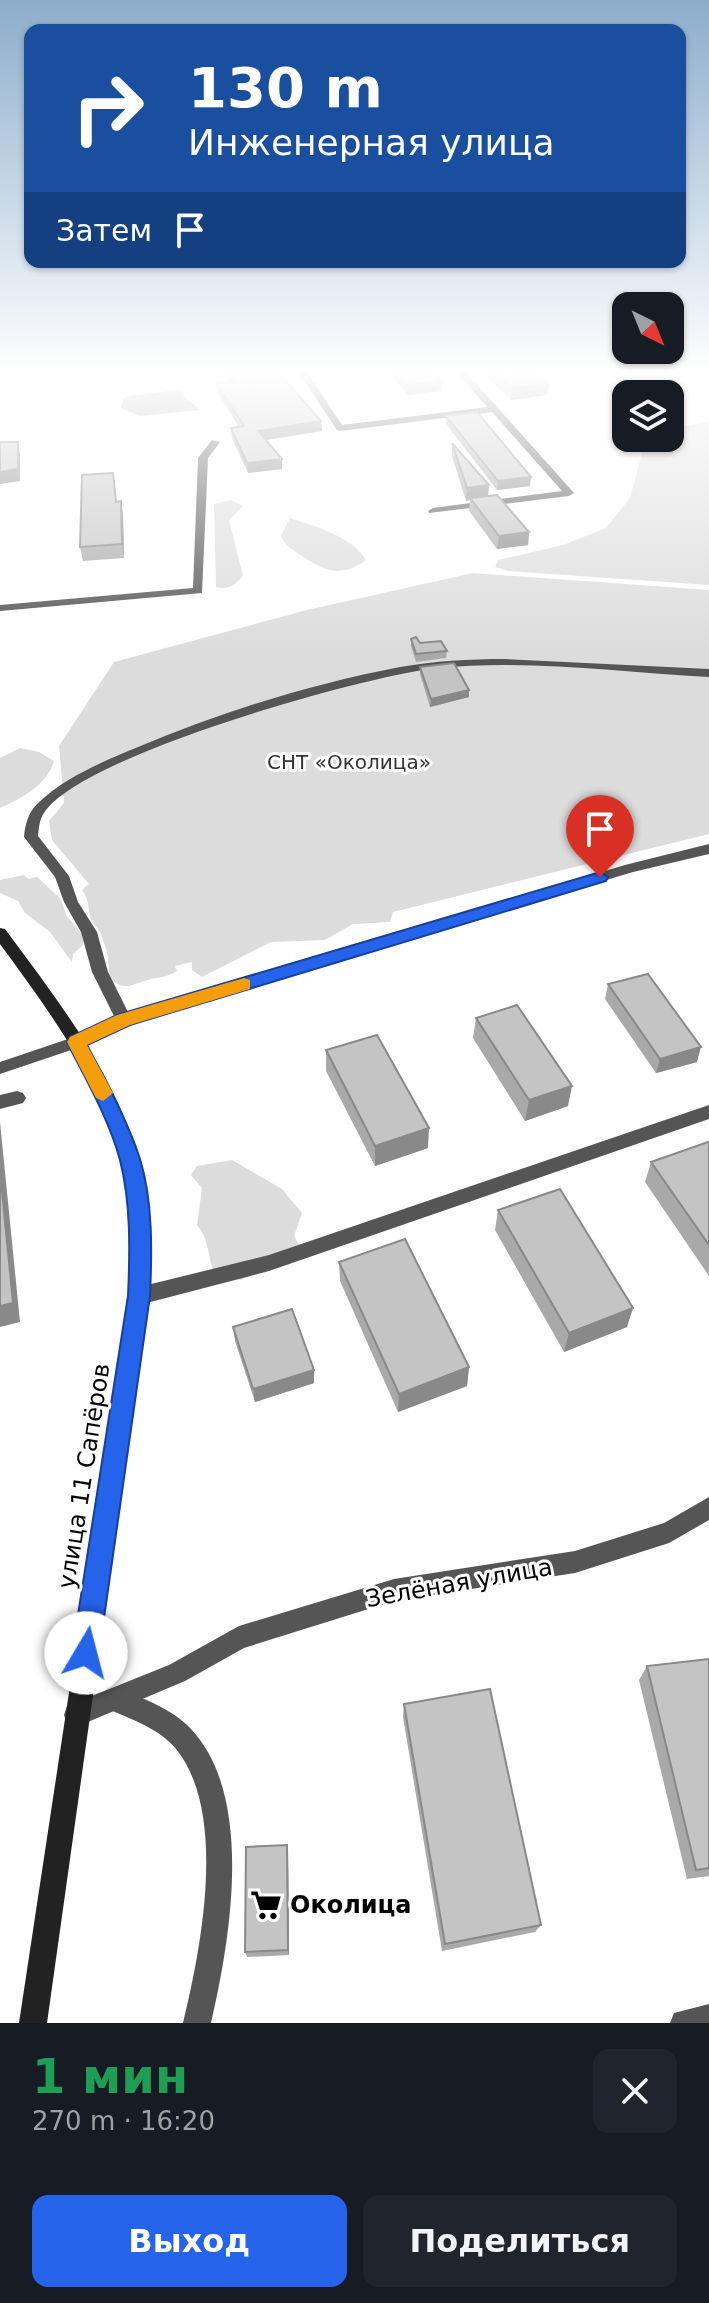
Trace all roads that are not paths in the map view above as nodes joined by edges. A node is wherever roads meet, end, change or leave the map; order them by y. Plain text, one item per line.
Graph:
1 (203, 462) edge
2 (542, 462) edge
3 (433, 511) dead end
4 (0, 608) edge
5 (709, 673) edge
6 (709, 849) edge
7 (0, 933) edge
8 (124, 1020) junction
9 (77, 1042) junction
10 (0, 1068) edge
11 (709, 1112) edge
12 (139, 1296) junction
13 (709, 1508) edge
14 (117, 1700) junction
15 (76, 1715) junction
16 (709, 2018) edge
17 (33, 2023) edge
18 (197, 2023) edge
19 (684, 2023) edge

1 - 4 street
2 - 3 street
5 - 8 street
6 - 8 street
7 - 9 main road, улица 11 Сапёров
8 - 9 street
9 - 10 street
9 - 12 main road, улица 11 Сапёров
11 - 12 street
12 - 15 main road, улица 11 Сапёров
13 - 14 street, Зелёная улица
14 - 15 street, Зелёная улица
14 - 18 street
15 - 17 main road, улица 11 Сапёров
16 - 19 street

